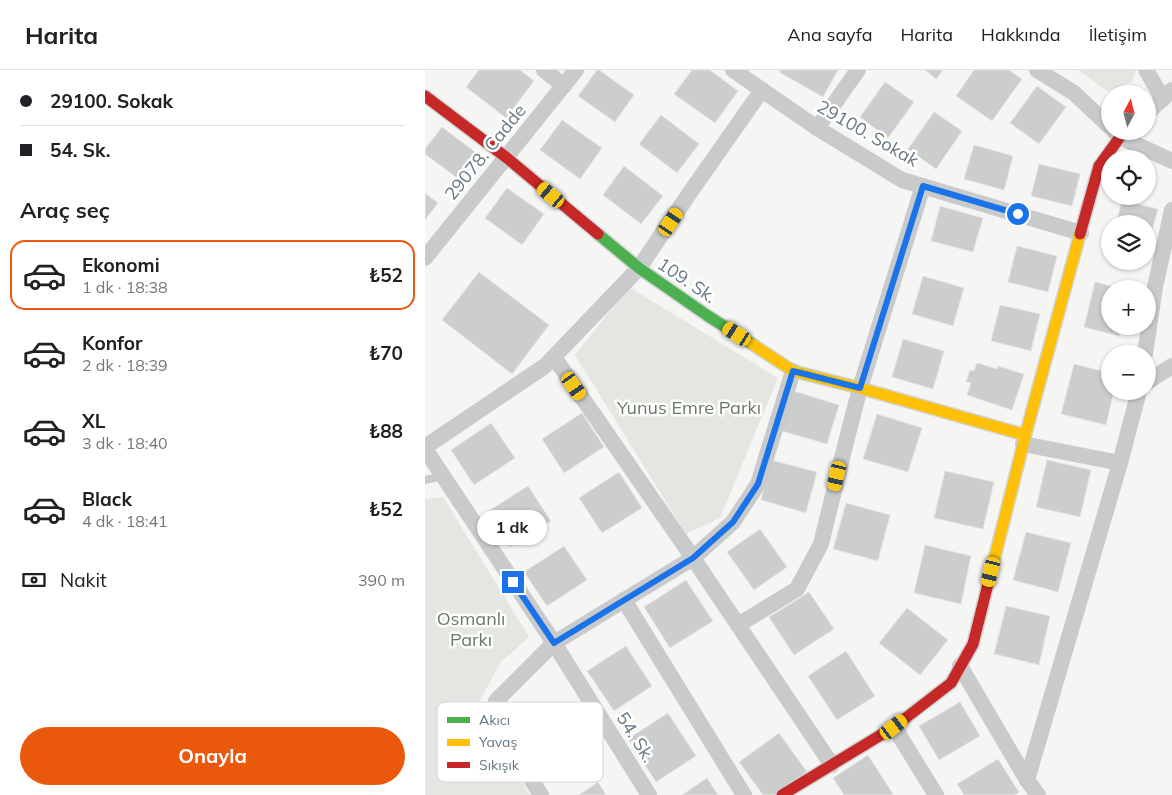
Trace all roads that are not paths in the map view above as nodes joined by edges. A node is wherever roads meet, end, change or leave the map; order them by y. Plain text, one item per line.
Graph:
1 (544, 70) edge
2 (576, 70) edge
3 (733, 70) edge
4 (857, 70) edge
5 (1037, 70) edge
6 (1146, 70) edge
7 (564, 86) junction
8 (762, 90) junction
9 (1168, 95) edge
10 (425, 96) edge
11 (1156, 105) edge
12 (1101, 117) edge
13 (817, 128) junction
14 (1114, 140) edge
15 (1133, 140) edge
16 (507, 158) junction
17 (1172, 160) edge
18 (923, 186) junction
19 (1172, 210) edge
20 (1081, 233) junction
21 (425, 258) edge
22 (639, 268) junction
23 (1146, 345) edge
24 (554, 357) junction
25 (1172, 366) edge
26 (793, 371) junction
27 (1156, 376) edge
28 (860, 388) junction
29 (1137, 400) edge
30 (1024, 440) junction
31 (425, 448) edge
32 (1120, 462) junction
33 (443, 476) junction
34 (425, 480) edge
35 (693, 558) junction
36 (624, 600) junction
37 (738, 625) junction
38 (554, 643) junction
39 (961, 666) junction
40 (496, 702) edge
41 (591, 702) edge
42 (603, 721) edge
43 (894, 727) junction
44 (832, 765) junction
45 (1027, 780) junction
46 (533, 782) edge
47 (541, 795) edge
48 (649, 795) edge
49 (744, 795) edge
50 (782, 795) edge
51 (936, 795) edge
52 (1038, 795) edge

1 - 7 street
2 - 7 street, 29078. Cadde
3 - 8 street, 29100. Sokak
4 - 13 street
5 - 12 street
6 - 9 street
7 - 16 street, 29078. Cadde
8 - 13 street, 29100. Sokak
8 - 22 street
9 - 11 street
10 - 16 street, 109. Sk.
13 - 18 street, 29100. Sokak
14 - 20 street
15 - 17 street
16 - 21 street, 29078. Cadde
16 - 22 street, 109. Sk.
18 - 20 street, 29100. Sokak
18 - 28 street
19 - 23 street
20 - 30 street
22 - 24 street
22 - 26 street, 109. Sk.
24 - 31 street
24 - 35 street
25 - 27 street
26 - 28 street, 109. Sk.
26 - 35 street
28 - 30 street, 109. Sk.
28 - 37 street
29 - 32 street
30 - 32 street
30 - 39 street
31 - 33 street, 54. Sk.
32 - 45 street
33 - 34 lane
33 - 38 street, 54. Sk.
35 - 36 street
35 - 37 street
36 - 38 street
36 - 49 street
37 - 44 street
38 - 40 street
38 - 41 street, 54. Sk.
39 - 43 street
39 - 45 street
42 - 48 street, 54. Sk.
43 - 44 street
43 - 51 street
44 - 50 street
45 - 52 street
46 - 47 street

